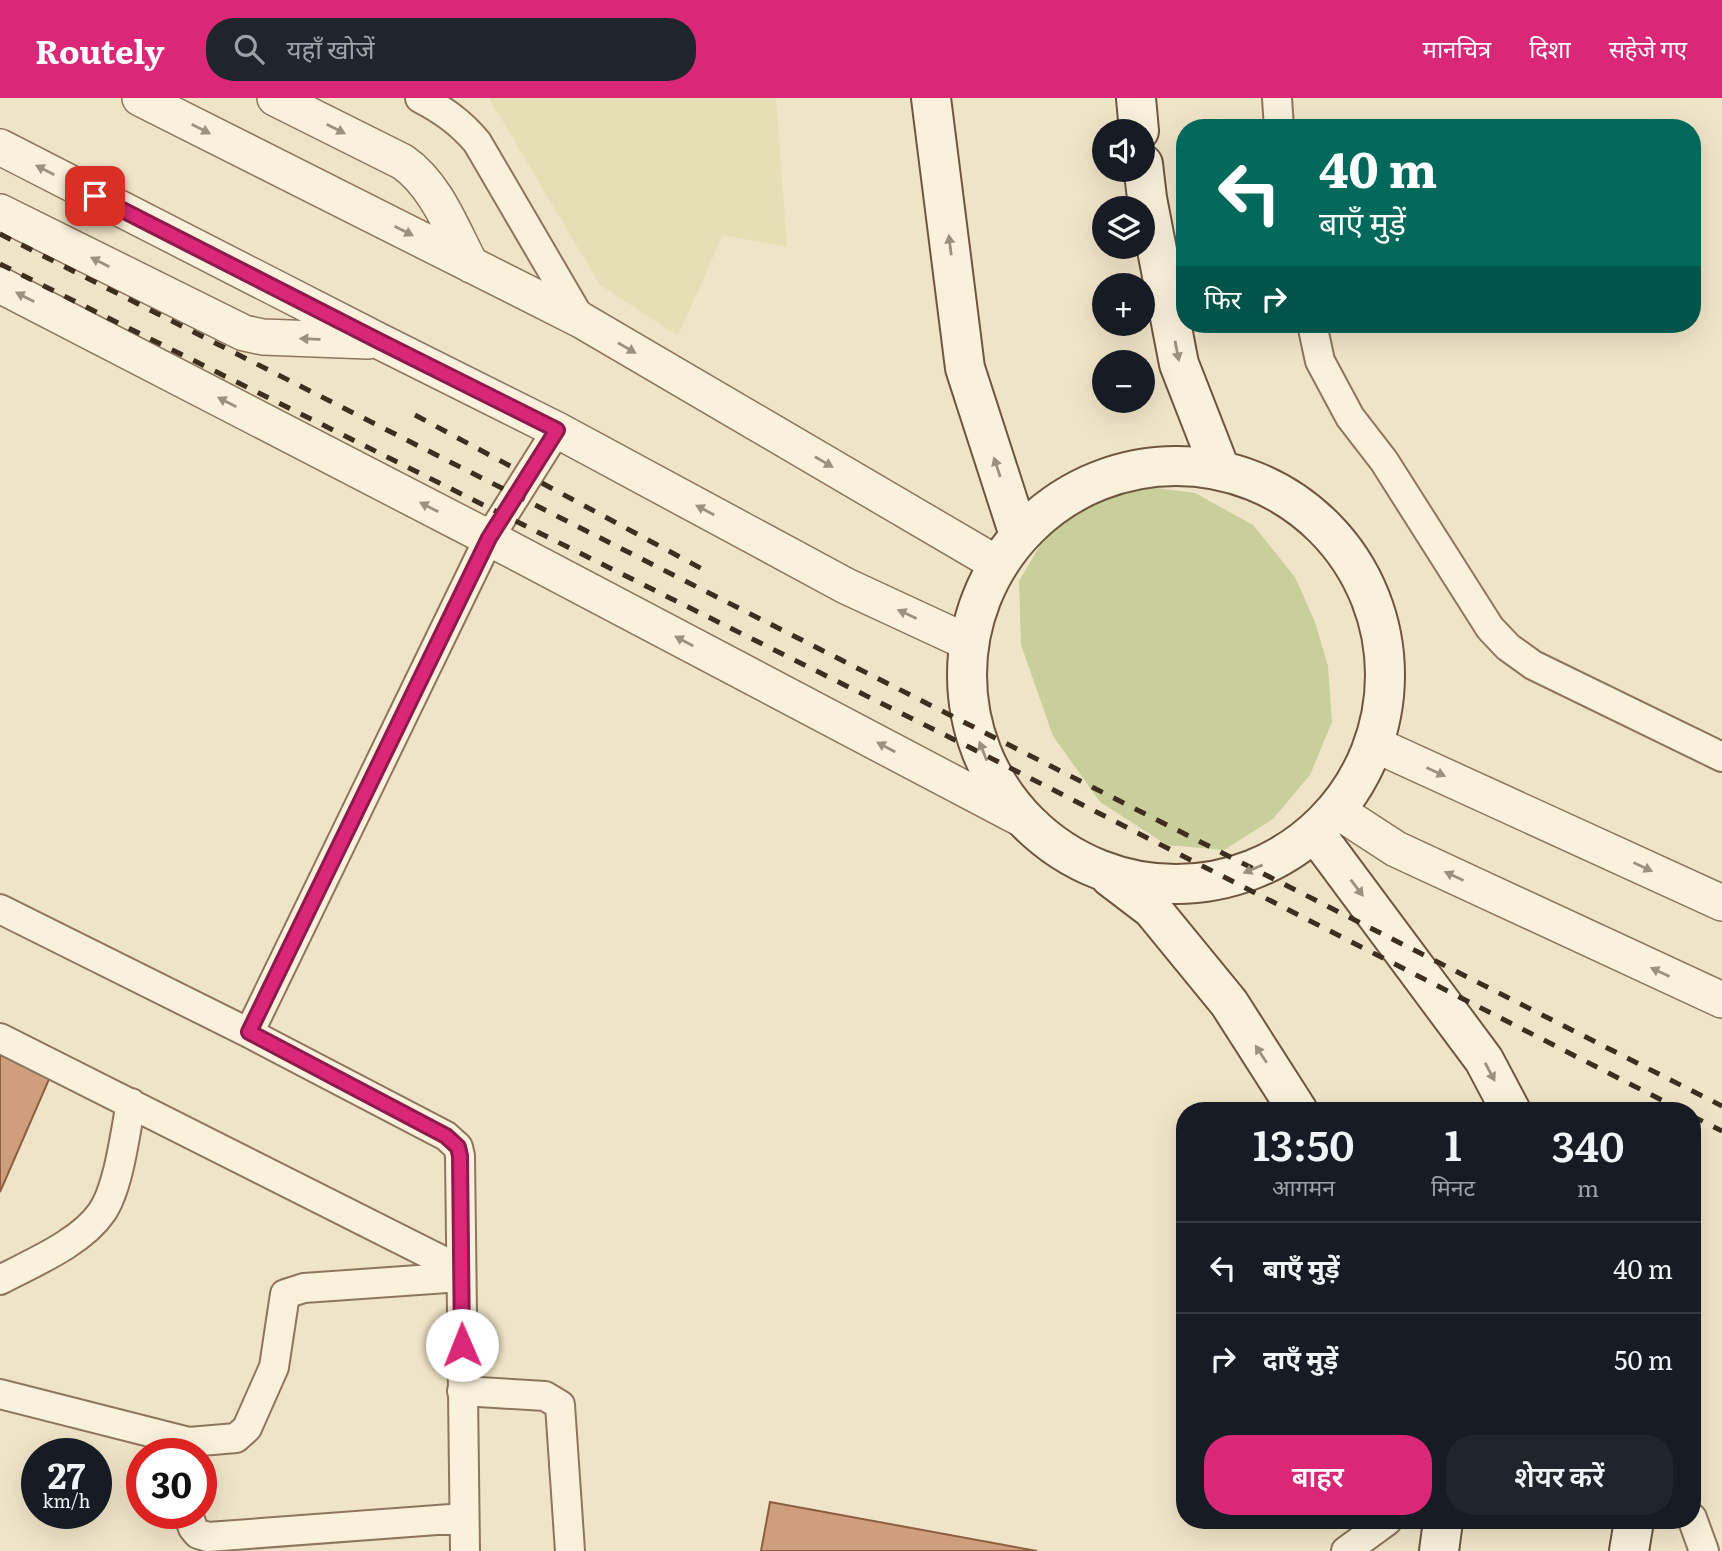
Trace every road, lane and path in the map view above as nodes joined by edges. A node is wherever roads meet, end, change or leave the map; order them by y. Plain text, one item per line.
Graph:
1 (140, 98) edge
2 (275, 98) edge
3 (420, 98) edge
4 (931, 98) edge
5 (1136, 98) edge
6 (1277, 98) edge
7 (1138, 119) edge
8 (1278, 119) edge
9 (0, 147) edge
10 (1145, 182) edge
11 (0, 212) edge
12 (471, 265) junction
13 (0, 285) edge
14 (581, 320) junction
15 (1314, 333) edge
16 (379, 341) junction
17 (557, 430) junction
18 (1220, 469) junction
19 (1018, 532) junction
20 (489, 538) junction
21 (999, 565) junction
22 (969, 643) junction
23 (1374, 744) junction
24 (1722, 757) edge
25 (1326, 822) junction
26 (1033, 825) junction
27 (1103, 871) junction
28 (1722, 902) edge
29 (0, 909) edge
30 (1722, 1000) edge
31 (249, 1032) junction
32 (0, 1038) edge
33 (1292, 1102) edge
34 (1506, 1102) edge
35 (131, 1103) junction
36 (461, 1274) junction
37 (0, 1280) edge
38 (463, 1391) junction
39 (0, 1394) edge
40 (152, 1438) edge
41 (217, 1442) edge
42 (464, 1518) junction
43 (194, 1529) edge
44 (1376, 1529) edge
45 (1442, 1529) edge
46 (1633, 1529) edge
47 (1696, 1529) edge
48 (465, 1551) edge
49 (569, 1551) edge
50 (1346, 1551) edge
51 (1439, 1551) edge
52 (1629, 1551) edge
53 (1704, 1551) edge

1 -> 12 street
2 -> 12 street
3 - 14 street
19 -> 4 main road
5 - 7 main road
6 - 8 street
16 -> 9 street
10 -> 18 main road
16 -> 11 street
12 - 14 street
20 -> 13 street
14 -> 21 street
15 - 24 street
16 - 17 street
17 - 20 street
22 -> 17 street
18 - 19 main road
18 - 23 main road
19 - 21 main road
26 -> 20 street
20 - 31 street
21 - 22 main road
26 -> 22 main road
23 - 25 main road
23 -> 28 street
25 -> 27 main road
30 -> 25 street
25 -> 34 main road
26 - 27 main road
33 -> 27 main road
29 - 31 street
31 - 36 street
32 - 35 street
35 - 36 street
35 - 37 street
36 - 38 street
36 - 41 street
38 - 42 street
38 - 49 street
39 - 40 street
42 - 43 street
42 - 48 street
44 - 50 street
45 - 51 main road
46 - 52 main road
47 - 53 street

